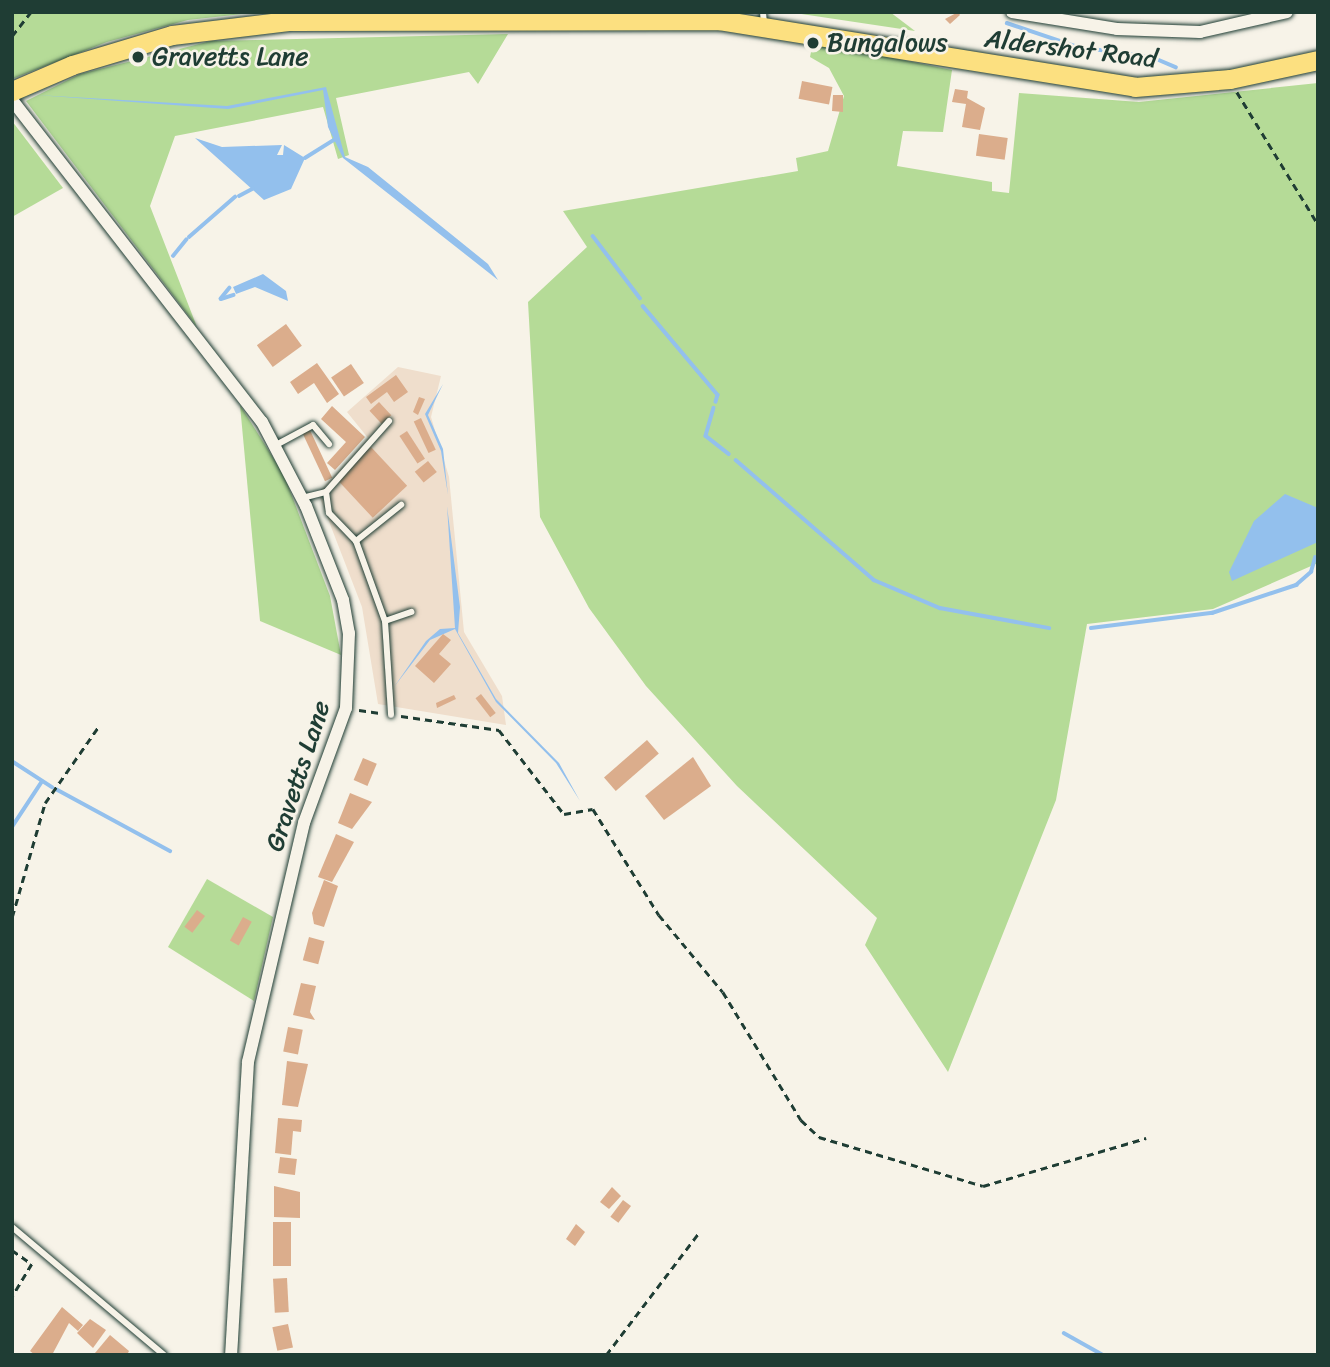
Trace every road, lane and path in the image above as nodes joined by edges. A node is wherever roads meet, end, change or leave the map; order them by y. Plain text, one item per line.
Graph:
1 (31, 12) edge
2 (1012, 12) edge
3 (1287, 12) edge
4 (289, 17) edge
5 (763, 18) edge
6 (12, 36) edge
7 (1318, 58) edge
8 (1230, 79) junction
9 (12, 91) edge
10 (12, 100) edge
11 (1318, 224) edge
12 (389, 421) dead end
13 (329, 444) dead end
14 (276, 445) junction
15 (326, 492) junction
16 (302, 498) junction
17 (401, 505) dead end
18 (356, 541) junction
19 (411, 612) dead end
20 (385, 621) junction
21 (346, 708) junction
22 (391, 715) junction
23 (99, 726) dead end
24 (12, 916) edge
25 (1146, 1138) dead end
26 (12, 1227) edge
27 (698, 1234) dead end
28 (12, 1250) edge
29 (12, 1297) edge
30 (164, 1355) edge
31 (232, 1355) edge
32 (606, 1355) edge

1 - 6 path
2 - 3 street
4 - 5 main road, Aldershot Road
4 - 9 main road, Aldershot Road
5 - 8 main road, Aldershot Road
7 - 8 main road, Aldershot Road
8 - 11 path
10 - 14 street, Gravetts Lane
12 - 15 lane
13 - 14 lane
14 - 16 street, Gravetts Lane
15 - 16 lane
15 - 18 lane
16 - 21 street, Gravetts Lane
17 - 18 lane
18 - 20 lane
19 - 20 lane
20 - 22 lane
21 - 22 path
21 - 31 street, Gravetts Lane
22 - 25 path
23 - 24 path
26 - 30 lane
27 - 32 path
28 - 29 path

